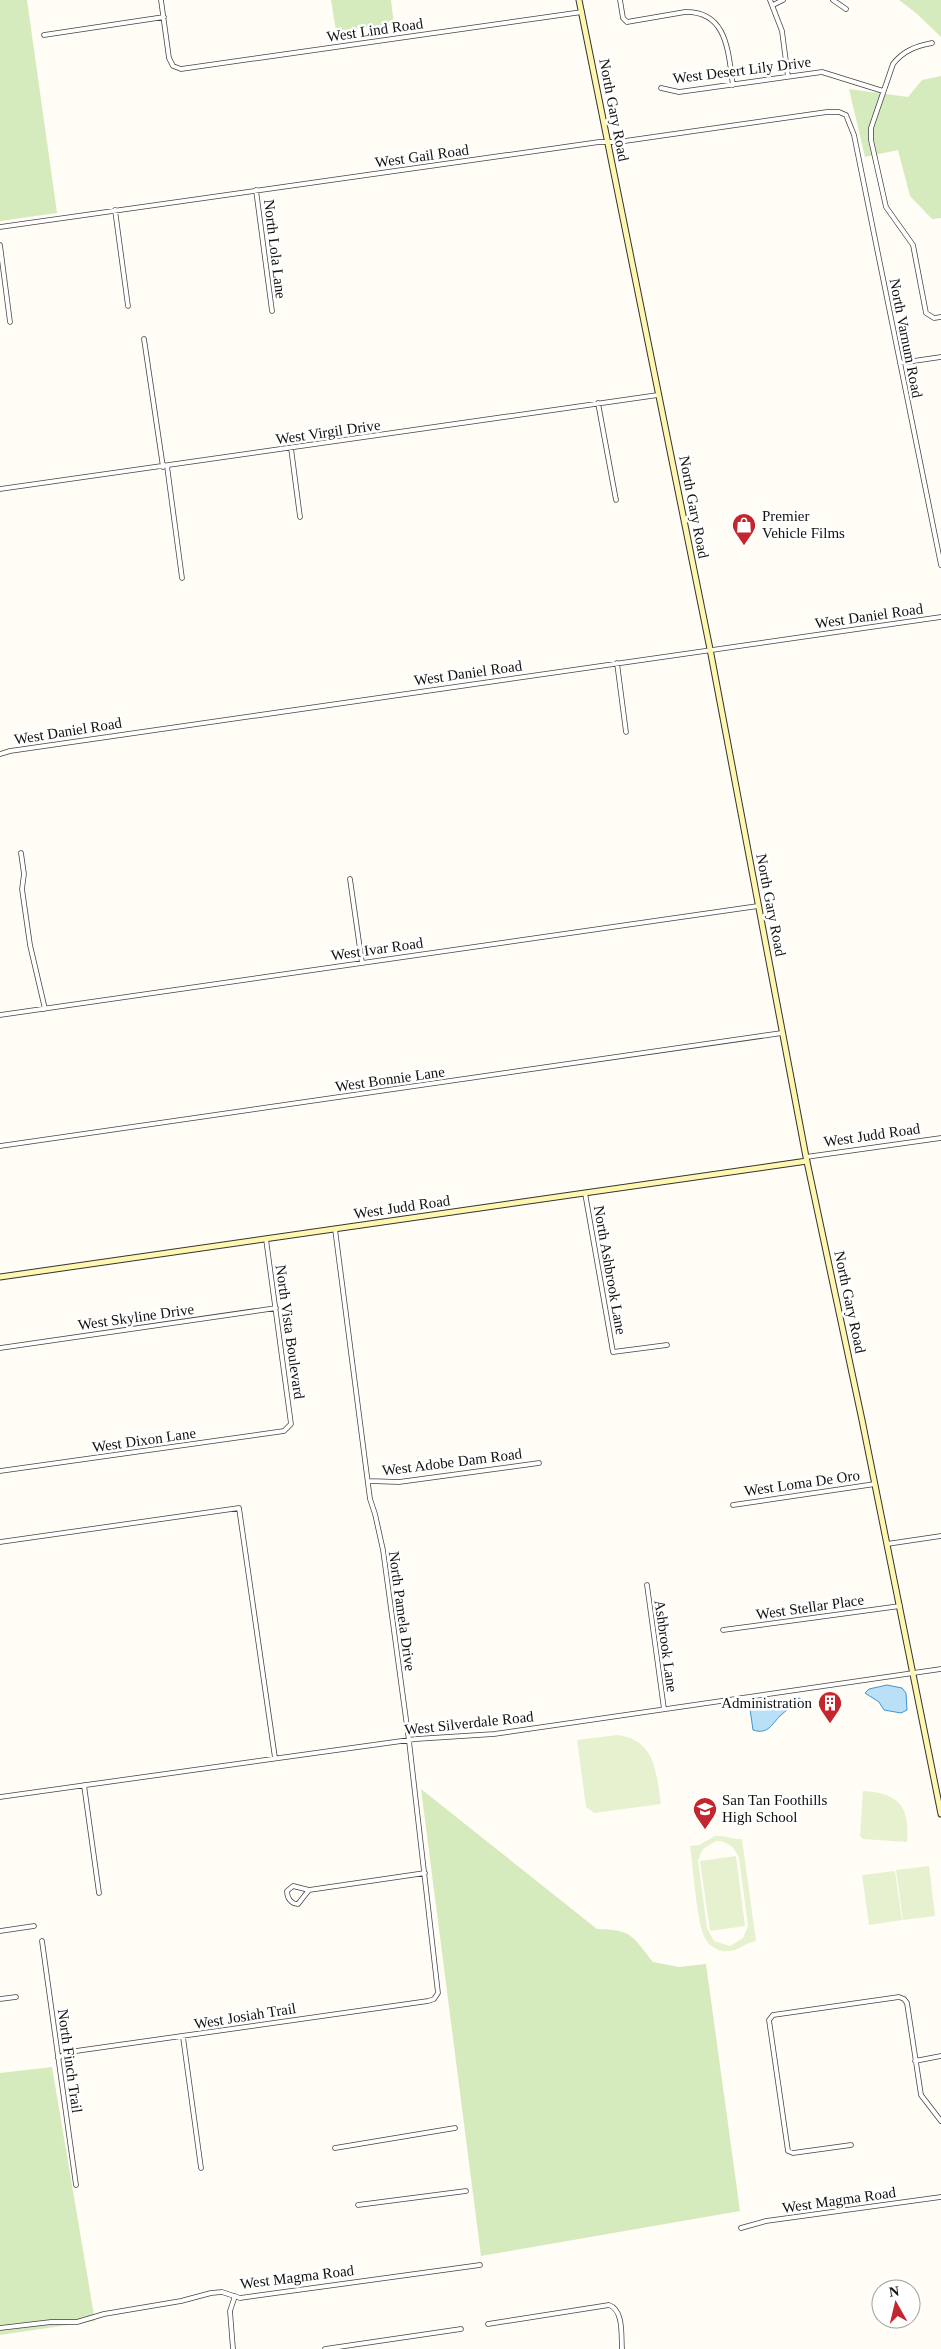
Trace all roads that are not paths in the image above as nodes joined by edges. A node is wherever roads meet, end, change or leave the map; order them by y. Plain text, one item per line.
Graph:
1 (161, 0) edge
2 (579, 0) edge
3 (620, 0) edge
4 (783, 0) edge
5 (832, 0) edge
6 (772, 2) edge
7 (846, 8) dead end
8 (582, 12) junction
9 (164, 17) junction
10 (44, 35) dead end
11 (932, 43) dead end
12 (788, 77) junction
13 (733, 85) junction
14 (661, 88) dead end
15 (883, 91) junction
16 (846, 115) joint
17 (608, 142) junction
18 (256, 190) junction
19 (115, 210) junction
20 (0, 227) edge
21 (0, 245) edge
22 (128, 306) dead end
23 (272, 311) dead end
24 (941, 316) edge
25 (10, 322) dead end
26 (144, 339) dead end
27 (941, 357) edge
28 (900, 363) junction
29 (658, 394) junction
30 (598, 403) junction
31 (290, 448) junction
32 (165, 466) junction
33 (0, 490) edge
34 (616, 500) dead end
35 (300, 517) dead end
36 (941, 565) edge
37 (182, 578) dead end
38 (941, 617) edge
39 (710, 649) junction
40 (617, 663) junction
41 (626, 732) dead end
42 (0, 754) edge
43 (21, 853) dead end
44 (350, 879) dead end
45 (758, 906) junction
46 (362, 963) junction
47 (45, 1009) junction
48 (0, 1015) edge
49 (782, 1033) junction
50 (941, 1138) edge
51 (0, 1146) edge
52 (807, 1159) junction
53 (585, 1193) junction
54 (335, 1229) junction
55 (266, 1239) junction
56 (0, 1277) edge
57 (276, 1308) junction
58 (667, 1345) dead end
59 (0, 1348) edge
60 (290, 1427) joint
61 (538, 1463) dead end
62 (0, 1471) edge
63 (369, 1481) junction
64 (875, 1484) junction
65 (733, 1504) dead end
66 (941, 1536) edge
67 (0, 1542) edge
68 (888, 1544) junction
69 (647, 1585) dead end
70 (900, 1606) junction
71 (723, 1630) dead end
72 (941, 1669) edge
73 (913, 1674) junction
74 (664, 1710) junction
75 (409, 1740) junction
76 (275, 1758) junction
77 (84, 1784) junction
78 (0, 1797) edge
79 (941, 1814) edge
80 (425, 1873) junction
81 (309, 1890) junction
82 (99, 1893) dead end
83 (34, 1926) dead end
84 (0, 1931) edge
85 (42, 1940) dead end
86 (16, 1997) dead end
87 (436, 1997) joint
88 (0, 1999) edge
89 (183, 2037) junction
90 (941, 2056) edge
91 (58, 2058) junction
92 (915, 2061) junction
93 (941, 2121) edge
94 (455, 2128) dead end
95 (852, 2145) dead end
96 (335, 2148) dead end
97 (201, 2168) dead end
98 (76, 2185) dead end
99 (466, 2191) dead end
100 (941, 2197) edge
101 (358, 2205) dead end
102 (741, 2228) dead end
103 (480, 2265) dead end
104 (235, 2296) junction
105 (488, 2324) dead end
106 (0, 2328) edge
107 (461, 2329) dead end
108 (233, 2349) edge
109 (325, 2349) edge
110 (622, 2349) edge

1 - 9 street
2 - 8 street, North Gary Road
3 - 13 street
4 - 6 street
5 - 7 street
6 - 12 street
8 - 9 street, West Lind Road
8 - 17 street, North Gary Road
9 - 10 street
11 - 15 street
12 - 13 street, West Desert Lily Drive
12 - 15 street, West Desert Lily Drive
13 - 14 street, West Desert Lily Drive
15 - 24 street
16 - 17 street, West Gail Road
16 - 28 street, North Varnum Road
17 - 18 street, West Gail Road
17 - 29 street, North Gary Road
18 - 19 street, West Gail Road
18 - 23 street, North Lola Lane
19 - 20 street, West Gail Road
19 - 22 street
21 - 25 street
26 - 32 street
27 - 28 street
28 - 36 street, North Varnum Road
29 - 30 street, West Virgil Drive
29 - 39 street, North Gary Road
30 - 31 street, West Virgil Drive
30 - 34 street
31 - 32 street, West Virgil Drive
31 - 35 street
32 - 33 street, West Virgil Drive
32 - 37 street
38 - 39 street, West Daniel Road
39 - 40 street, West Daniel Road
39 - 45 street, North Gary Road
40 - 41 street
40 - 42 street, West Daniel Road
43 - 47 street
44 - 46 street
45 - 46 street, West Ivar Road
45 - 49 street, North Gary Road
46 - 47 street, West Ivar Road
47 - 48 street, West Ivar Road
49 - 51 street, West Bonnie Lane
49 - 52 street, North Gary Road
50 - 52 street, West Judd Road
52 - 53 street, West Judd Road
52 - 64 street, North Gary Road
53 - 54 street, West Judd Road
53 - 58 street, North Ashbrook Lane
54 - 55 street, West Judd Road
54 - 63 street, North Pamela Drive
55 - 56 street, West Judd Road
55 - 57 street, North Vista Boulevard
57 - 59 street, West Skyline Drive
57 - 60 street, North Vista Boulevard
60 - 62 street, West Dixon Lane
61 - 63 street, West Adobe Dam Road
63 - 75 street, North Pamela Drive
64 - 65 street, West Loma De Oro
64 - 68 street, North Gary Road
66 - 68 street
67 - 76 street
68 - 70 street, North Gary Road
69 - 74 street, Ashbrook Lane
70 - 71 street, West Stellar Place
70 - 73 street, North Gary Road
72 - 73 street, West Silverdale Road
73 - 74 street, West Silverdale Road
73 - 79 street, North Gary Road
74 - 75 street, West Silverdale Road
75 - 76 street, West Silverdale Road
75 - 80 street, North Pamela Drive
76 - 77 street, West Silverdale Road
77 - 78 street, West Silverdale Road
77 - 82 street
80 - 81 street
80 - 87 street, North Pamela Drive
81 - 81 street
83 - 84 street
85 - 91 street, North Finch Trail
86 - 88 street
87 - 89 street, West Josiah Trail
89 - 91 street, West Josiah Trail
89 - 97 street
90 - 92 street
91 - 98 street, North Finch Trail
92 - 93 street
92 - 95 street
94 - 96 street
99 - 101 street
100 - 102 street, West Magma Road
103 - 104 street, West Magma Road
104 - 106 street, West Magma Road
104 - 108 street
105 - 110 street
107 - 109 street

